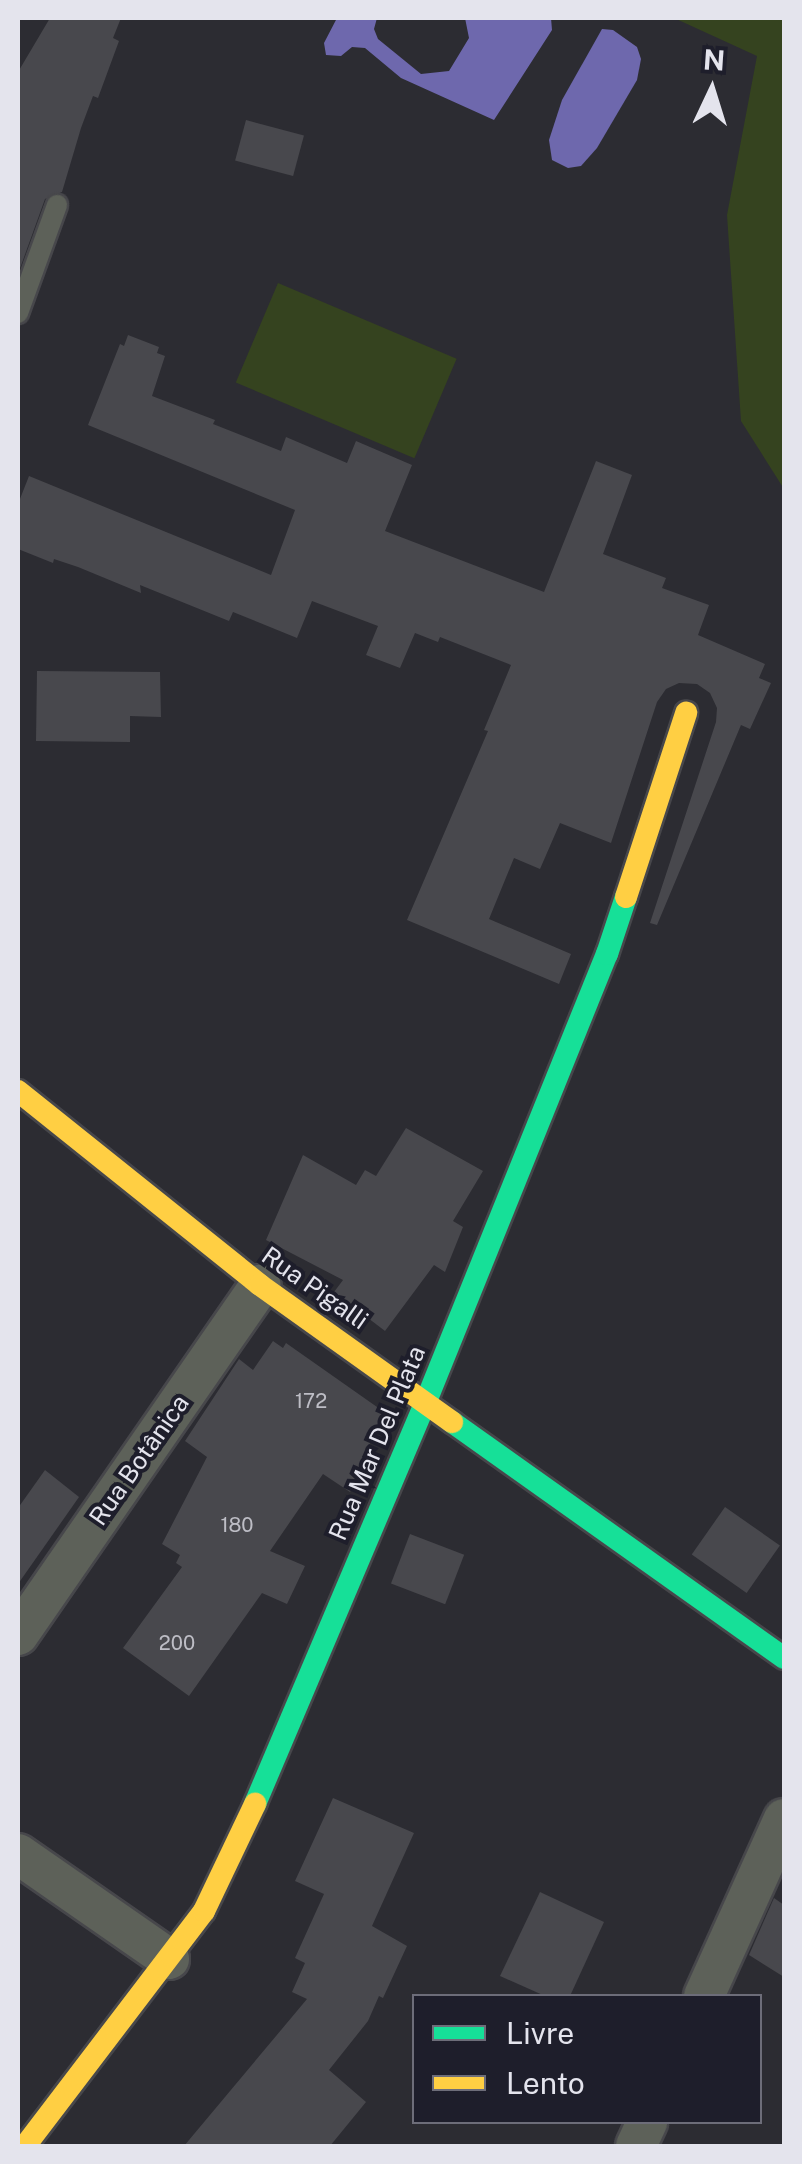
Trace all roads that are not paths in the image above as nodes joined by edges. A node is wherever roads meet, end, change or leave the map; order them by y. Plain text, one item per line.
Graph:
1 (58, 205) dead end
2 (18, 313) edge
3 (686, 712) dead end
4 (18, 1091) edge
5 (260, 1285) junction
6 (426, 1400) junction
7 (18, 1635) edge
8 (784, 1658) edge
9 (784, 1819) edge
10 (18, 1854) edge
11 (169, 1960) junction
12 (705, 1994) edge
13 (26, 2146) edge

1 - 2 lane
3 - 6 street, Rua Mar Del Plata
4 - 5 street, Rua Pigalli
5 - 6 street, Rua Pigalli
5 - 7 street, Rua Botânica
6 - 8 street, Rua Pigalli
6 - 11 street, Rua Mar Del Plata
9 - 12 street
10 - 11 street
11 - 13 street, Rua Mar Del Plata

